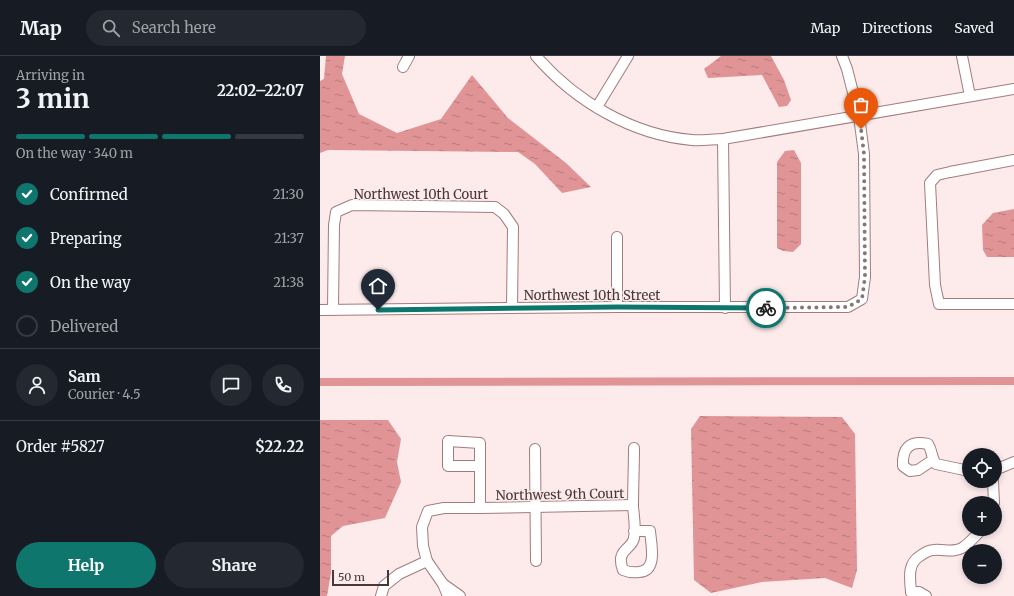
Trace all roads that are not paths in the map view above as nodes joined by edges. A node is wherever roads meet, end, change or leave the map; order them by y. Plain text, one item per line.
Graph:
1 (409, 56) edge
2 (536, 56) edge
3 (628, 56) edge
4 (842, 56) edge
5 (962, 56) edge
6 (403, 67) dead end
7 (1014, 89) edge
8 (970, 96) junction
9 (597, 107) junction
10 (859, 116) junction
11 (723, 139) junction
12 (1014, 160) edge
13 (617, 237) dead end
14 (1014, 304) edge
15 (617, 307) junction
16 (512, 308) junction
17 (725, 308) junction
18 (320, 310) edge
19 (332, 310) junction
20 (634, 448) dead end
21 (535, 450) dead end
22 (933, 460) dead end
23 (1014, 462) edge
24 (480, 466) junction
25 (1002, 467) edge
26 (962, 470) edge
27 (633, 505) junction
28 (536, 507) junction
29 (480, 508) junction
30 (634, 531) dead end
31 (975, 536) edge
32 (427, 561) junction
33 (536, 561) dead end
34 (443, 584) junction
35 (910, 594) edge
36 (382, 596) edge
37 (448, 596) edge
38 (460, 596) edge
39 (926, 596) edge

1 - 6 street
2 - 9 street
3 - 9 street
4 - 10 street
5 - 8 street
7 - 8 street
8 - 10 street
9 - 11 street
10 - 11 street
10 - 17 street, Northwest 10th Street
11 - 17 street
12 - 14 street
13 - 15 street
15 - 16 street, Northwest 10th Street
15 - 17 street, Northwest 10th Street
16 - 19 street, Northwest 10th Street
16 - 19 street, Northwest 10th Court
18 - 19 street, Northwest 10th Street
20 - 27 street
21 - 28 street
22 - 26 street
23 - 25 street
24 - 24 street, Northwest 9th Court
24 - 29 street, Northwest 9th Court
27 - 28 street, Northwest 9th Court
27 - 30 street
28 - 29 street, Northwest 9th Court
28 - 33 street
29 - 32 street
31 - 35 street
32 - 34 street
32 - 36 street
34 - 37 street
34 - 38 street
35 - 39 street

